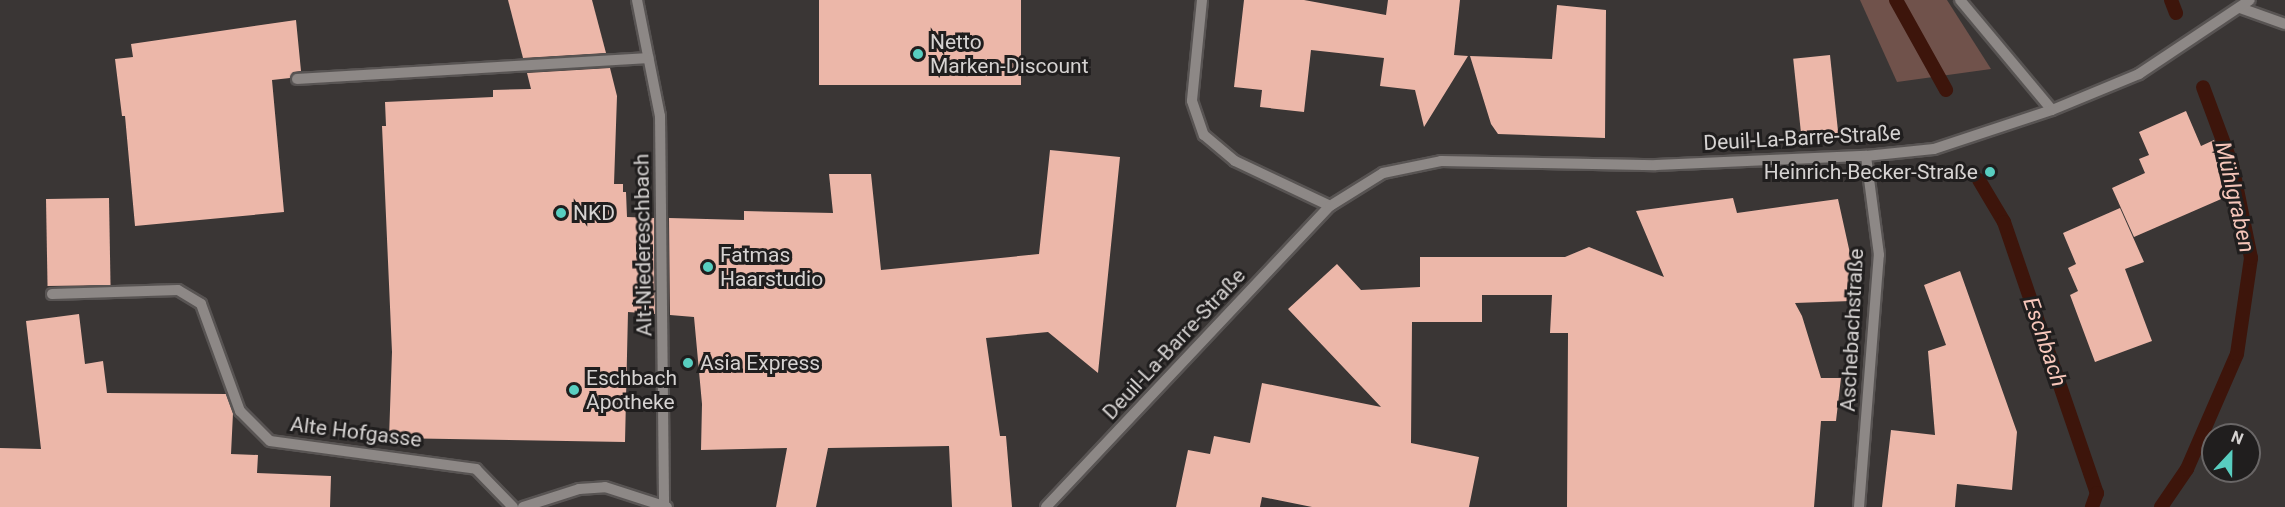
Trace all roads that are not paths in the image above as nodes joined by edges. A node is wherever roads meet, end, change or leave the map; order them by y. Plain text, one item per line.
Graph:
1 (637, 0) edge
2 (1202, 0) edge
3 (1960, 0) edge
4 (2250, 0) edge
5 (2240, 8) junction
6 (2285, 24) edge
7 (648, 58) junction
8 (297, 79) dead end
9 (2052, 110) junction
10 (1866, 156) junction
11 (1330, 206) junction
12 (52, 294) dead end
13 (666, 506) edge
14 (513, 507) edge
15 (523, 507) edge
16 (1046, 507) edge
17 (1859, 507) edge

1 - 7 street, Alt-Niedereschbach
2 - 11 street
3 - 9 street
4 - 5 street, Deuil-La-Barre-Straße
5 - 6 street
5 - 9 street, Deuil-La-Barre-Straße
7 - 8 street
7 - 13 street, Alt-Niedereschbach
9 - 10 street, Deuil-La-Barre-Straße
10 - 11 street, Deuil-La-Barre-Straße
10 - 17 street, Aschebachstraße
11 - 16 street, Deuil-La-Barre-Straße
12 - 14 street, Alte Hofgasse
13 - 15 street

